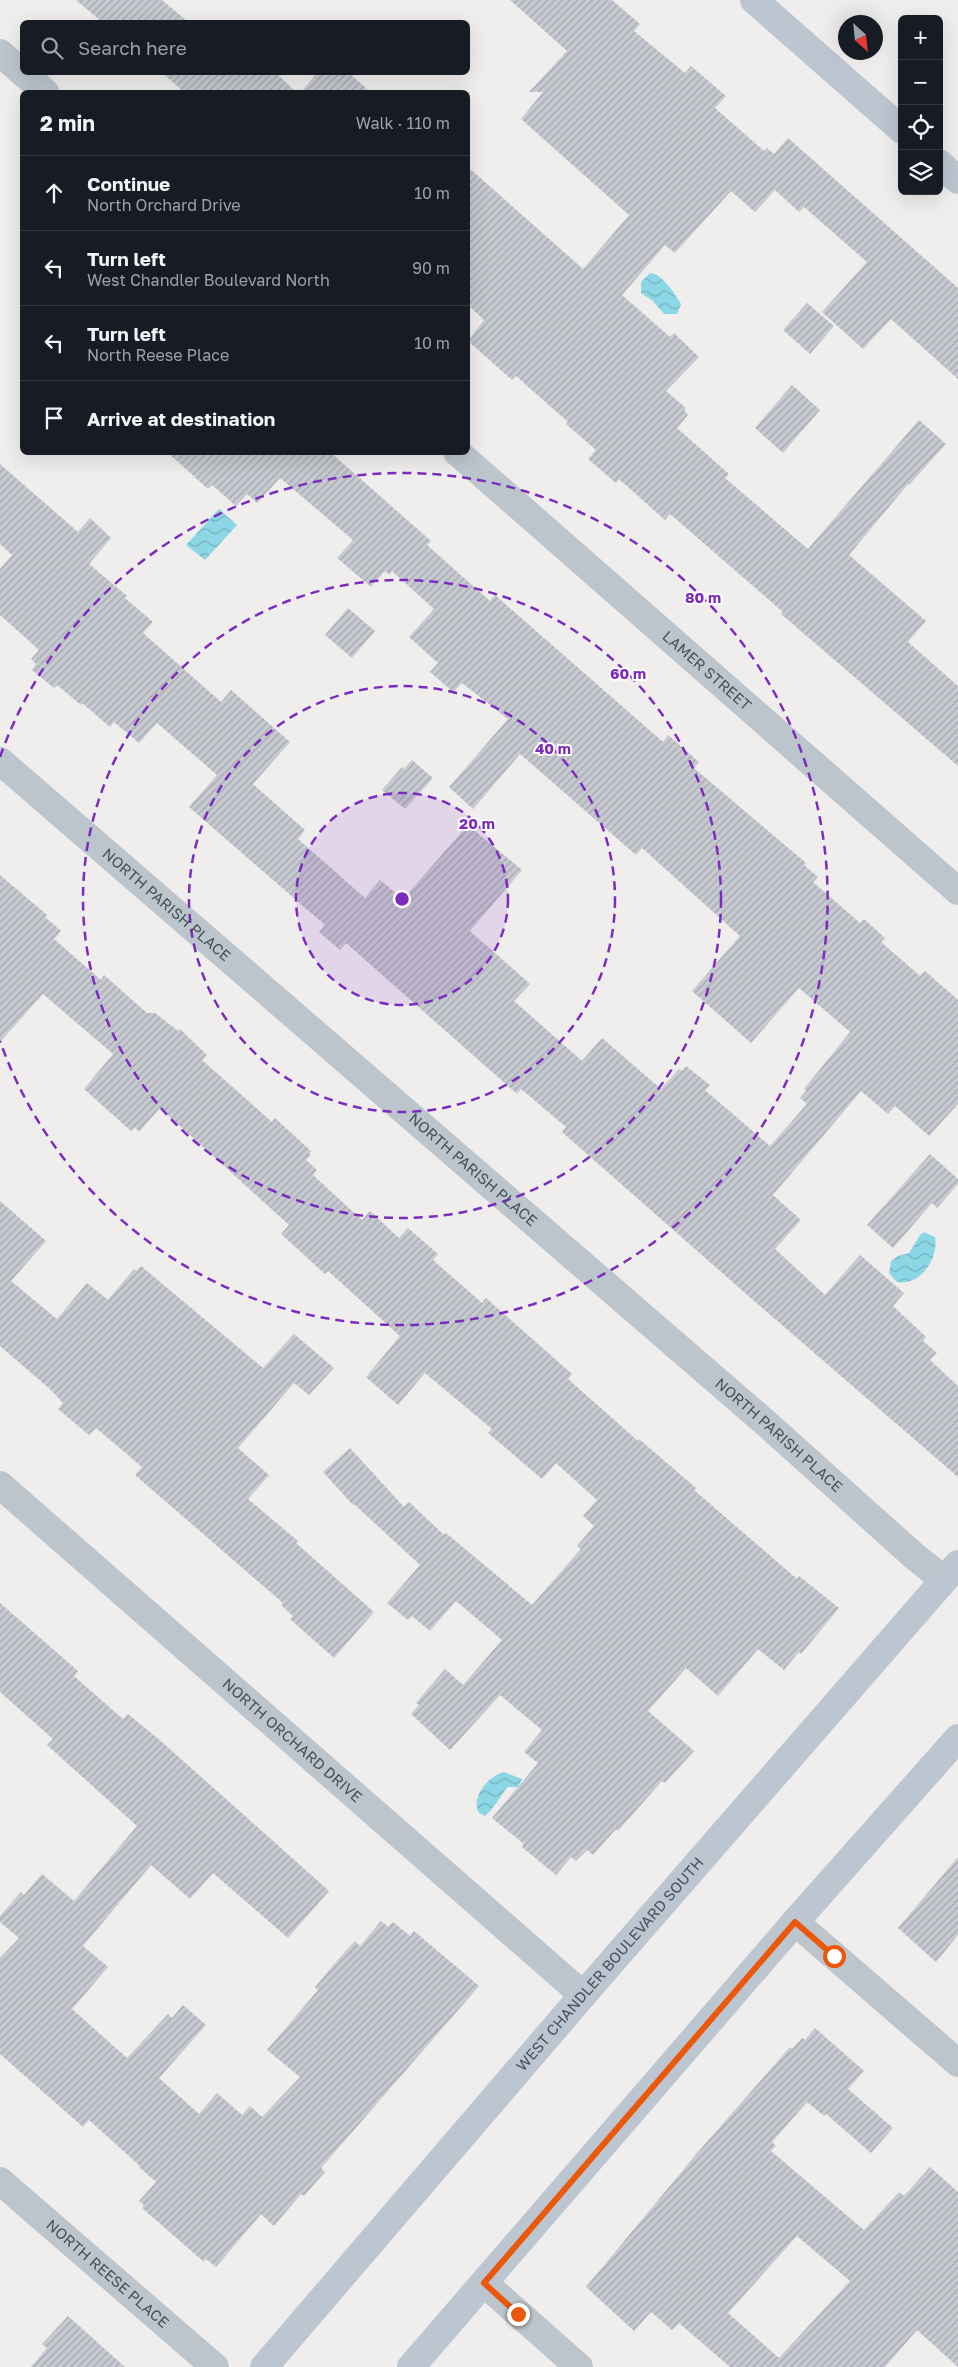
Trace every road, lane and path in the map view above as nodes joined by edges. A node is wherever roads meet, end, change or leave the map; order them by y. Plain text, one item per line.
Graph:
1 (754, 0) edge
2 (0, 53) edge
3 (20, 70) edge
4 (25, 75) edge
5 (43, 90) edge
6 (898, 126) edge
7 (943, 167) edge
8 (958, 180) edge
9 (460, 455) edge
10 (0, 761) edge
11 (958, 890) edge
12 (0, 1485) edge
13 (951, 1572) edge
14 (958, 1738) edge
15 (795, 1922) junction
16 (583, 1994) junction
17 (958, 2063) edge
18 (0, 2181) edge
19 (484, 2283) junction
20 (215, 2367) edge
21 (264, 2367) edge
22 (411, 2367) edge
23 (579, 2367) edge

1 - 6 main road
2 - 3 street
4 - 5 street
7 - 8 main road
9 - 11 street, LAMER STREET
10 - 13 street, NORTH PARISH PLACE
12 - 16 street, NORTH ORCHARD DRIVE
13 - 16 main road, WEST CHANDLER BOULEVARD SOUTH
14 - 15 main road
15 - 17 street
15 - 19 main road
16 - 21 main road, WEST CHANDLER BOULEVARD SOUTH
18 - 20 street, NORTH REESE PLACE
19 - 22 main road
19 - 23 street

